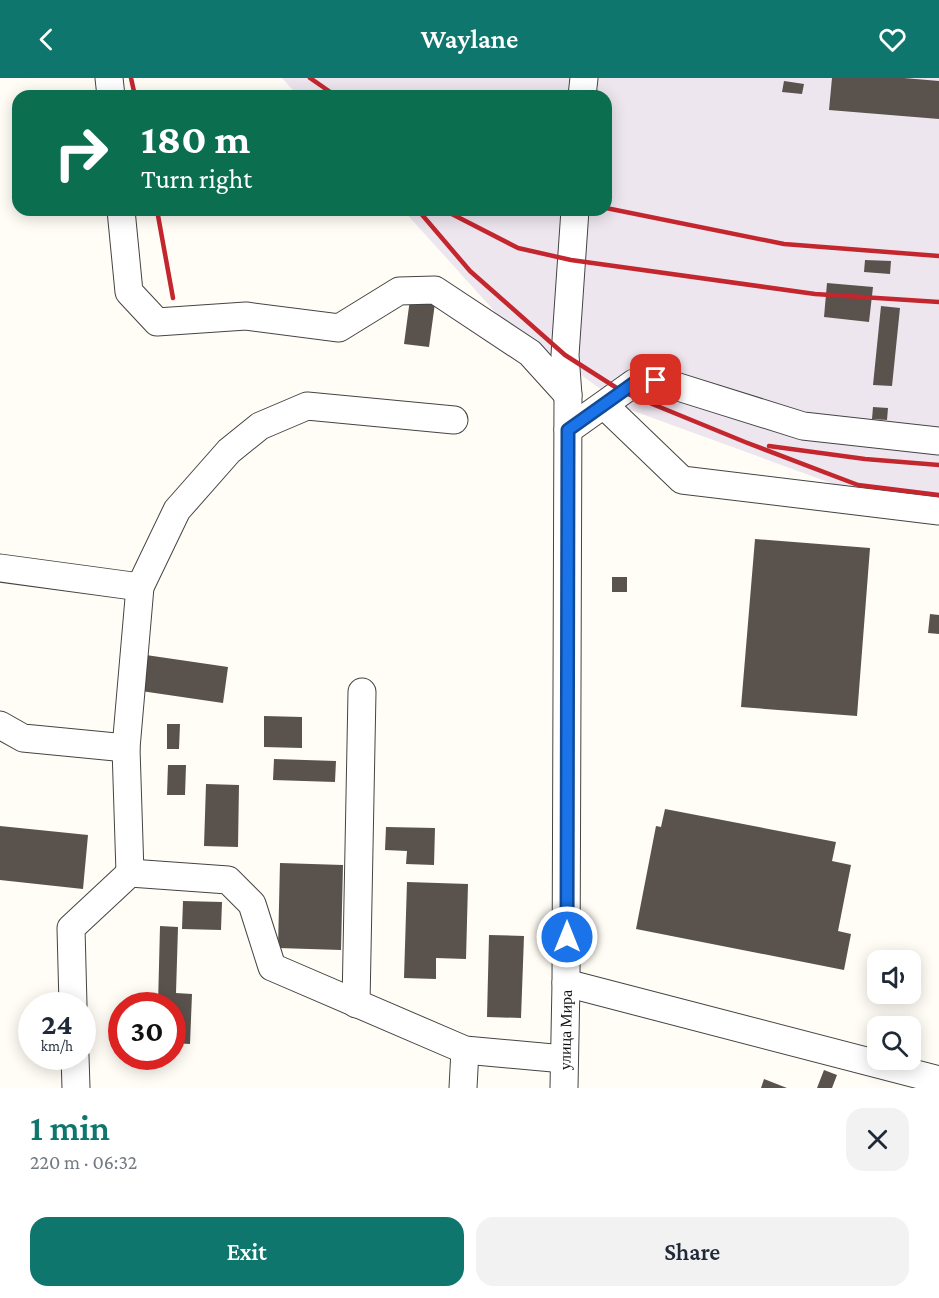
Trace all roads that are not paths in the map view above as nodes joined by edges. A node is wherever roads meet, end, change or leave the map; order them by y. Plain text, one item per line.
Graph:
1 (122, 216) edge
2 (575, 216) edge
3 (568, 395) junction
4 (604, 405) junction
5 (454, 420) dead end
6 (568, 430) junction
7 (939, 441) edge
8 (939, 510) edge
9 (0, 567) edge
10 (140, 587) junction
11 (362, 692) dead end
12 (0, 725) edge
13 (126, 748) junction
14 (130, 873) junction
15 (566, 983) junction
16 (73, 992) edge
17 (356, 1004) junction
18 (465, 1050) junction
19 (564, 1059) junction
20 (75, 1070) edge
21 (939, 1080) edge
22 (76, 1088) edge
23 (463, 1088) edge
24 (564, 1088) edge

1 - 3 street
2 - 3 street, улица Мира
3 - 6 street, улица Мира
4 - 6 street
4 - 7 street
4 - 8 street
5 - 10 street
6 - 15 street, улица Мира
9 - 10 street
10 - 13 street
11 - 17 street
12 - 13 street
13 - 14 street
14 - 16 street
14 - 17 street
15 - 19 street, улица Мира
15 - 21 street
17 - 18 street
18 - 19 street
18 - 23 street
19 - 24 street, улица Мира
20 - 22 street

